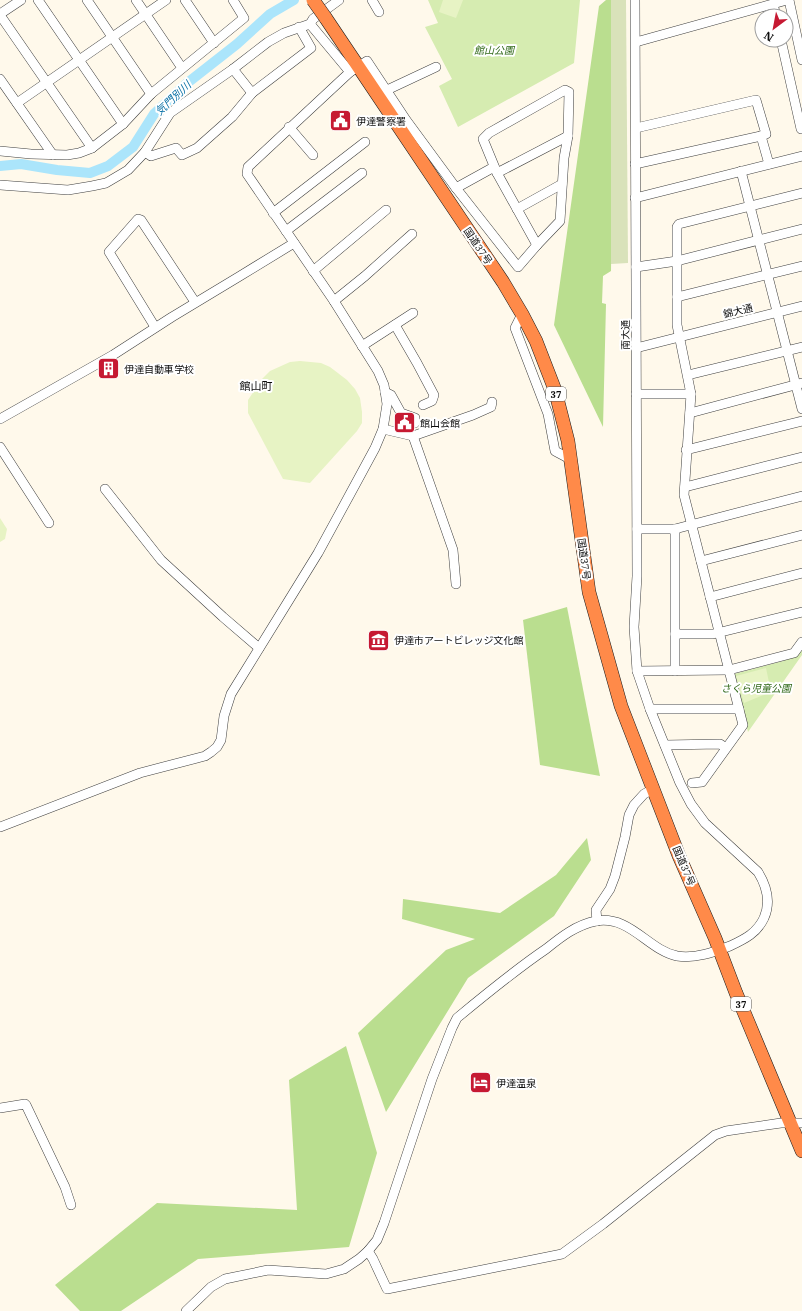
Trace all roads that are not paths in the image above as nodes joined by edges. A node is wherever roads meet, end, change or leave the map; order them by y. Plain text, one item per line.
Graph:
1 (21, 0) edge
2 (38, 0) edge
3 (88, 0) edge
4 (136, 0) edge
5 (166, 0) edge
6 (184, 0) edge
7 (233, 0) edge
8 (313, 0) edge
9 (338, 0) edge
10 (372, 0) edge
11 (788, 0) edge
12 (637, 1) edge
13 (773, 4) junction
14 (774, 8) edge
15 (379, 12) dead end
16 (145, 14) junction
17 (0, 15) edge
18 (310, 24) junction
19 (299, 27) junction
20 (113, 37) junction
21 (636, 42) junction
22 (214, 43) junction
23 (783, 48) edge
24 (79, 60) junction
25 (802, 60) edge
26 (436, 67) dead end
27 (182, 68) junction
28 (233, 69) junction
29 (354, 69) junction
30 (0, 79) edge
31 (46, 83) junction
32 (387, 90) junction
33 (252, 93) junction
34 (151, 94) junction
35 (17, 103) junction
36 (799, 104) edge
37 (123, 124) junction
38 (289, 127) junction
39 (636, 128) junction
40 (801, 129) edge
41 (568, 136) junction
42 (761, 136) junction
43 (365, 142) dead end
44 (92, 148) junction
45 (0, 151) edge
46 (145, 152) junction
47 (53, 155) junction
48 (313, 155) dead end
49 (802, 156) edge
50 (636, 164) junction
51 (769, 164) junction
52 (496, 170) junction
53 (741, 171) junction
54 (362, 173) dead end
55 (562, 184) junction
56 (0, 185) edge
57 (456, 188) junction
58 (802, 193) edge
59 (635, 198) junction
60 (750, 206) junction
61 (517, 209) junction
62 (386, 210) dead end
63 (273, 212) junction
64 (802, 229) edge
65 (286, 231) junction
66 (412, 234) dead end
67 (758, 240) junction
68 (294, 243) junction
69 (538, 245) junction
70 (677, 261) junction
71 (802, 266) edge
72 (636, 267) junction
73 (313, 271) junction
74 (767, 275) junction
75 (677, 297) junction
76 (334, 301) junction
77 (195, 302) junction
78 (802, 306) edge
79 (777, 312) junction
80 (413, 313) dead end
81 (395, 325) junction
82 (155, 327) junction
83 (680, 337) junction
84 (362, 346) junction
85 (802, 347) edge
86 (636, 348) junction
87 (787, 350) junction
88 (688, 375) junction
89 (799, 384) edge
90 (385, 392) junction
91 (636, 394) junction
92 (691, 394) junction
93 (492, 402) dead end
94 (423, 405) dead end
95 (802, 409) edge
96 (690, 413) junction
97 (0, 419) edge
98 (802, 421) edge
99 (415, 423) dead end
100 (382, 429) junction
101 (413, 436) junction
102 (0, 447) edge
103 (686, 450) junction
104 (802, 457) edge
105 (685, 487) junction
106 (105, 489) dead end
107 (802, 496) edge
108 (49, 523) dead end
109 (692, 524) junction
110 (637, 529) junction
111 (675, 529) junction
112 (802, 535) edge
113 (701, 561) junction
114 (802, 574) edge
115 (456, 584) dead end
116 (710, 597) junction
117 (802, 612) edge
118 (719, 633) junction
119 (675, 634) junction
120 (802, 642) edge
121 (259, 648) junction
122 (676, 670) junction
123 (729, 670) junction
124 (637, 671) junction
125 (650, 709) junction
126 (739, 709) junction
127 (665, 745) junction
128 (726, 748) junction
129 (692, 783) dead end
130 (653, 789) junction
131 (0, 827) edge
132 (597, 921) junction
133 (719, 950) junction
134 (0, 1108) edge
135 (796, 1123) edge
136 (802, 1151) edge
137 (71, 1205) dead end
138 (368, 1252) junction
139 (186, 1311) edge

1 - 17 street
2 - 24 street
3 - 20 street
4 - 16 street
5 - 16 street
6 - 22 street
7 - 22 street
8 - 29 highway, 国道37号 / 37, bridge
9 - 18 street
10 - 15 street
11 - 13 street
11 - 25 street
12 - 21 street, 南大通
13 - 14 street
13 - 21 street
16 - 20 street
16 - 27 street
17 - 31 street
18 - 19 street
18 - 29 street
19 - 28 street
19 - 33 street
20 - 24 street
20 - 34 street
21 - 39 street, 南大通
22 - 27 street
23 - 36 street
24 - 31 street
24 - 37 street
26 - 32 street
27 - 34 street
28 - 33 street
28 - 46 street
29 - 32 street
29 - 38 street
29 - 130 highway, 国道37号 / 37
30 - 35 street
31 - 35 street
31 - 44 street
32 - 57 street
33 - 46 street
34 - 37 street
35 - 47 street
36 - 40 street
37 - 44 street
38 - 48 street
38 - 63 street
39 - 42 street
39 - 50 street, 南大通
41 - 52 street
41 - 52 street
41 - 55 street
42 - 50 street
42 - 51 street
43 - 63 street
44 - 47 street
45 - 47 street
46 - 56 street
49 - 51 street
50 - 59 street, 南大通
51 - 53 street
52 - 57 street
52 - 61 street
53 - 59 street
53 - 60 street
54 - 65 street
55 - 61 street
55 - 69 street
57 - 69 street
58 - 60 street
59 - 72 street, 南大通
60 - 67 street
60 - 70 street
61 - 69 street
62 - 73 street
63 - 65 street
64 - 67 street
65 - 68 street
66 - 76 street
67 - 70 street
67 - 74 street
68 - 73 street
68 - 77 street
70 - 72 street
70 - 75 street
71 - 74 street
72 - 86 street, 南大通
73 - 76 street
74 - 75 street
74 - 79 street
75 - 83 street
76 - 84 street
77 - 82 street
77 - 82 street
78 - 79 street, 錦大通
79 - 83 street, 錦大通
79 - 87 street
80 - 81 street
81 - 84 street
81 - 94 street
82 - 97 street
83 - 86 street, 錦大通
83 - 88 street
84 - 90 street
85 - 87 street
86 - 91 street, 南大通
87 - 88 street
87 - 89 street
88 - 92 street
89 - 95 street
89 - 96 street
90 - 99 street
90 - 100 street
91 - 92 street
91 - 110 street, 南大通
92 - 96 street
93 - 101 street
96 - 103 street
98 - 103 street
100 - 101 street
100 - 121 street
101 - 115 street
102 - 108 street
103 - 105 street
104 - 105 street
105 - 109 street
106 - 121 street
107 - 109 street
109 - 111 street
109 - 113 street
110 - 111 street
110 - 124 street, 南大通
111 - 119 street
112 - 113 street
113 - 116 street
114 - 116 street
116 - 118 street
117 - 118 street
118 - 119 street
118 - 123 street
119 - 122 street
120 - 123 street
121 - 131 street
122 - 123 street
122 - 124 street
123 - 126 street
124 - 125 street, 南大通
125 - 126 street
125 - 127 street, 南大通
126 - 128 street
127 - 128 street
127 - 133 street, 南大通
128 - 129 street
130 - 132 street
130 - 133 highway, 国道37号 / 37
132 - 133 street, 南大通
132 - 138 street
133 - 135 highway, 国道37号 / 37
134 - 137 street
135 - 136 highway, 国道37号 / 37
135 - 138 street
138 - 139 street

